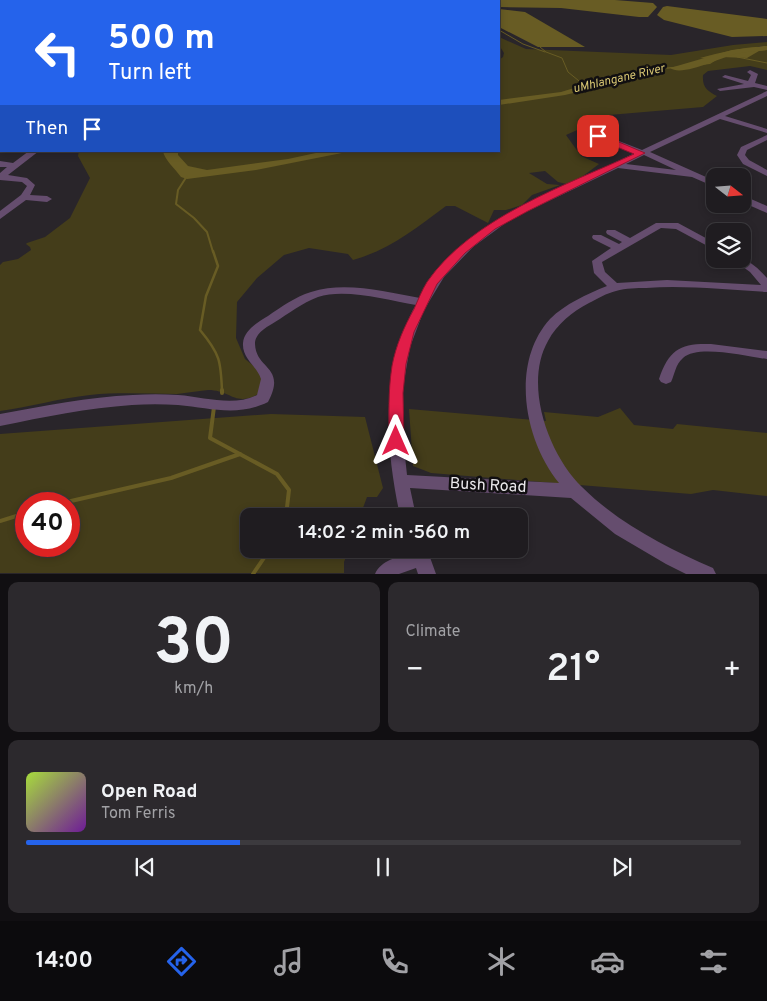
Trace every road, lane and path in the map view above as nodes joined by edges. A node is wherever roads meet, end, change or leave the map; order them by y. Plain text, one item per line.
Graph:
1 (750, 72) dead end
2 (752, 83) junction
3 (767, 88) edge
4 (720, 89) dead end
5 (767, 93) edge
6 (719, 116) junction
7 (767, 131) edge
8 (598, 136) dead end
9 (767, 137) edge
10 (35, 152) edge
11 (642, 153) junction
12 (0, 164) edge
13 (616, 165) junction
14 (16, 166) junction
15 (767, 173) edge
16 (696, 175) junction
17 (0, 177) edge
18 (706, 180) edge
19 (24, 197) junction
20 (47, 199) dead end
21 (751, 202) edge
22 (767, 210) edge
23 (0, 216) edge
24 (611, 232) dead end
25 (597, 237) dead end
26 (628, 241) junction
27 (706, 242) edge
28 (618, 248) junction
29 (751, 268) edge
30 (614, 287) junction
31 (767, 287) edge
32 (422, 302) junction
33 (767, 355) edge
34 (666, 379) dead end
35 (0, 420) edge
36 (400, 481) junction
37 (575, 491) junction
38 (406, 508) edge
39 (422, 560) edge
40 (384, 574) edge
41 (707, 574) edge

1 - 2 street
2 - 3 street
2 - 4 street
5 - 6 street
6 - 7 street
6 - 11 street
8 - 11 street
9 - 15 street
10 - 14 street
11 - 13 street
11 - 16 street
12 - 14 street
13 - 16 street
13 - 32 street
14 - 17 street
16 - 18 street
17 - 19 street
19 - 20 street
19 - 23 street
21 - 22 street
24 - 26 street
25 - 28 street
26 - 27 street
26 - 28 street
28 - 30 street
29 - 31 street
30 - 31 street
30 - 37 street
32 - 35 street
32 - 36 street
33 - 34 street
36 - 37 street, Bush Road
36 - 38 street
37 - 41 street
39 - 40 street

